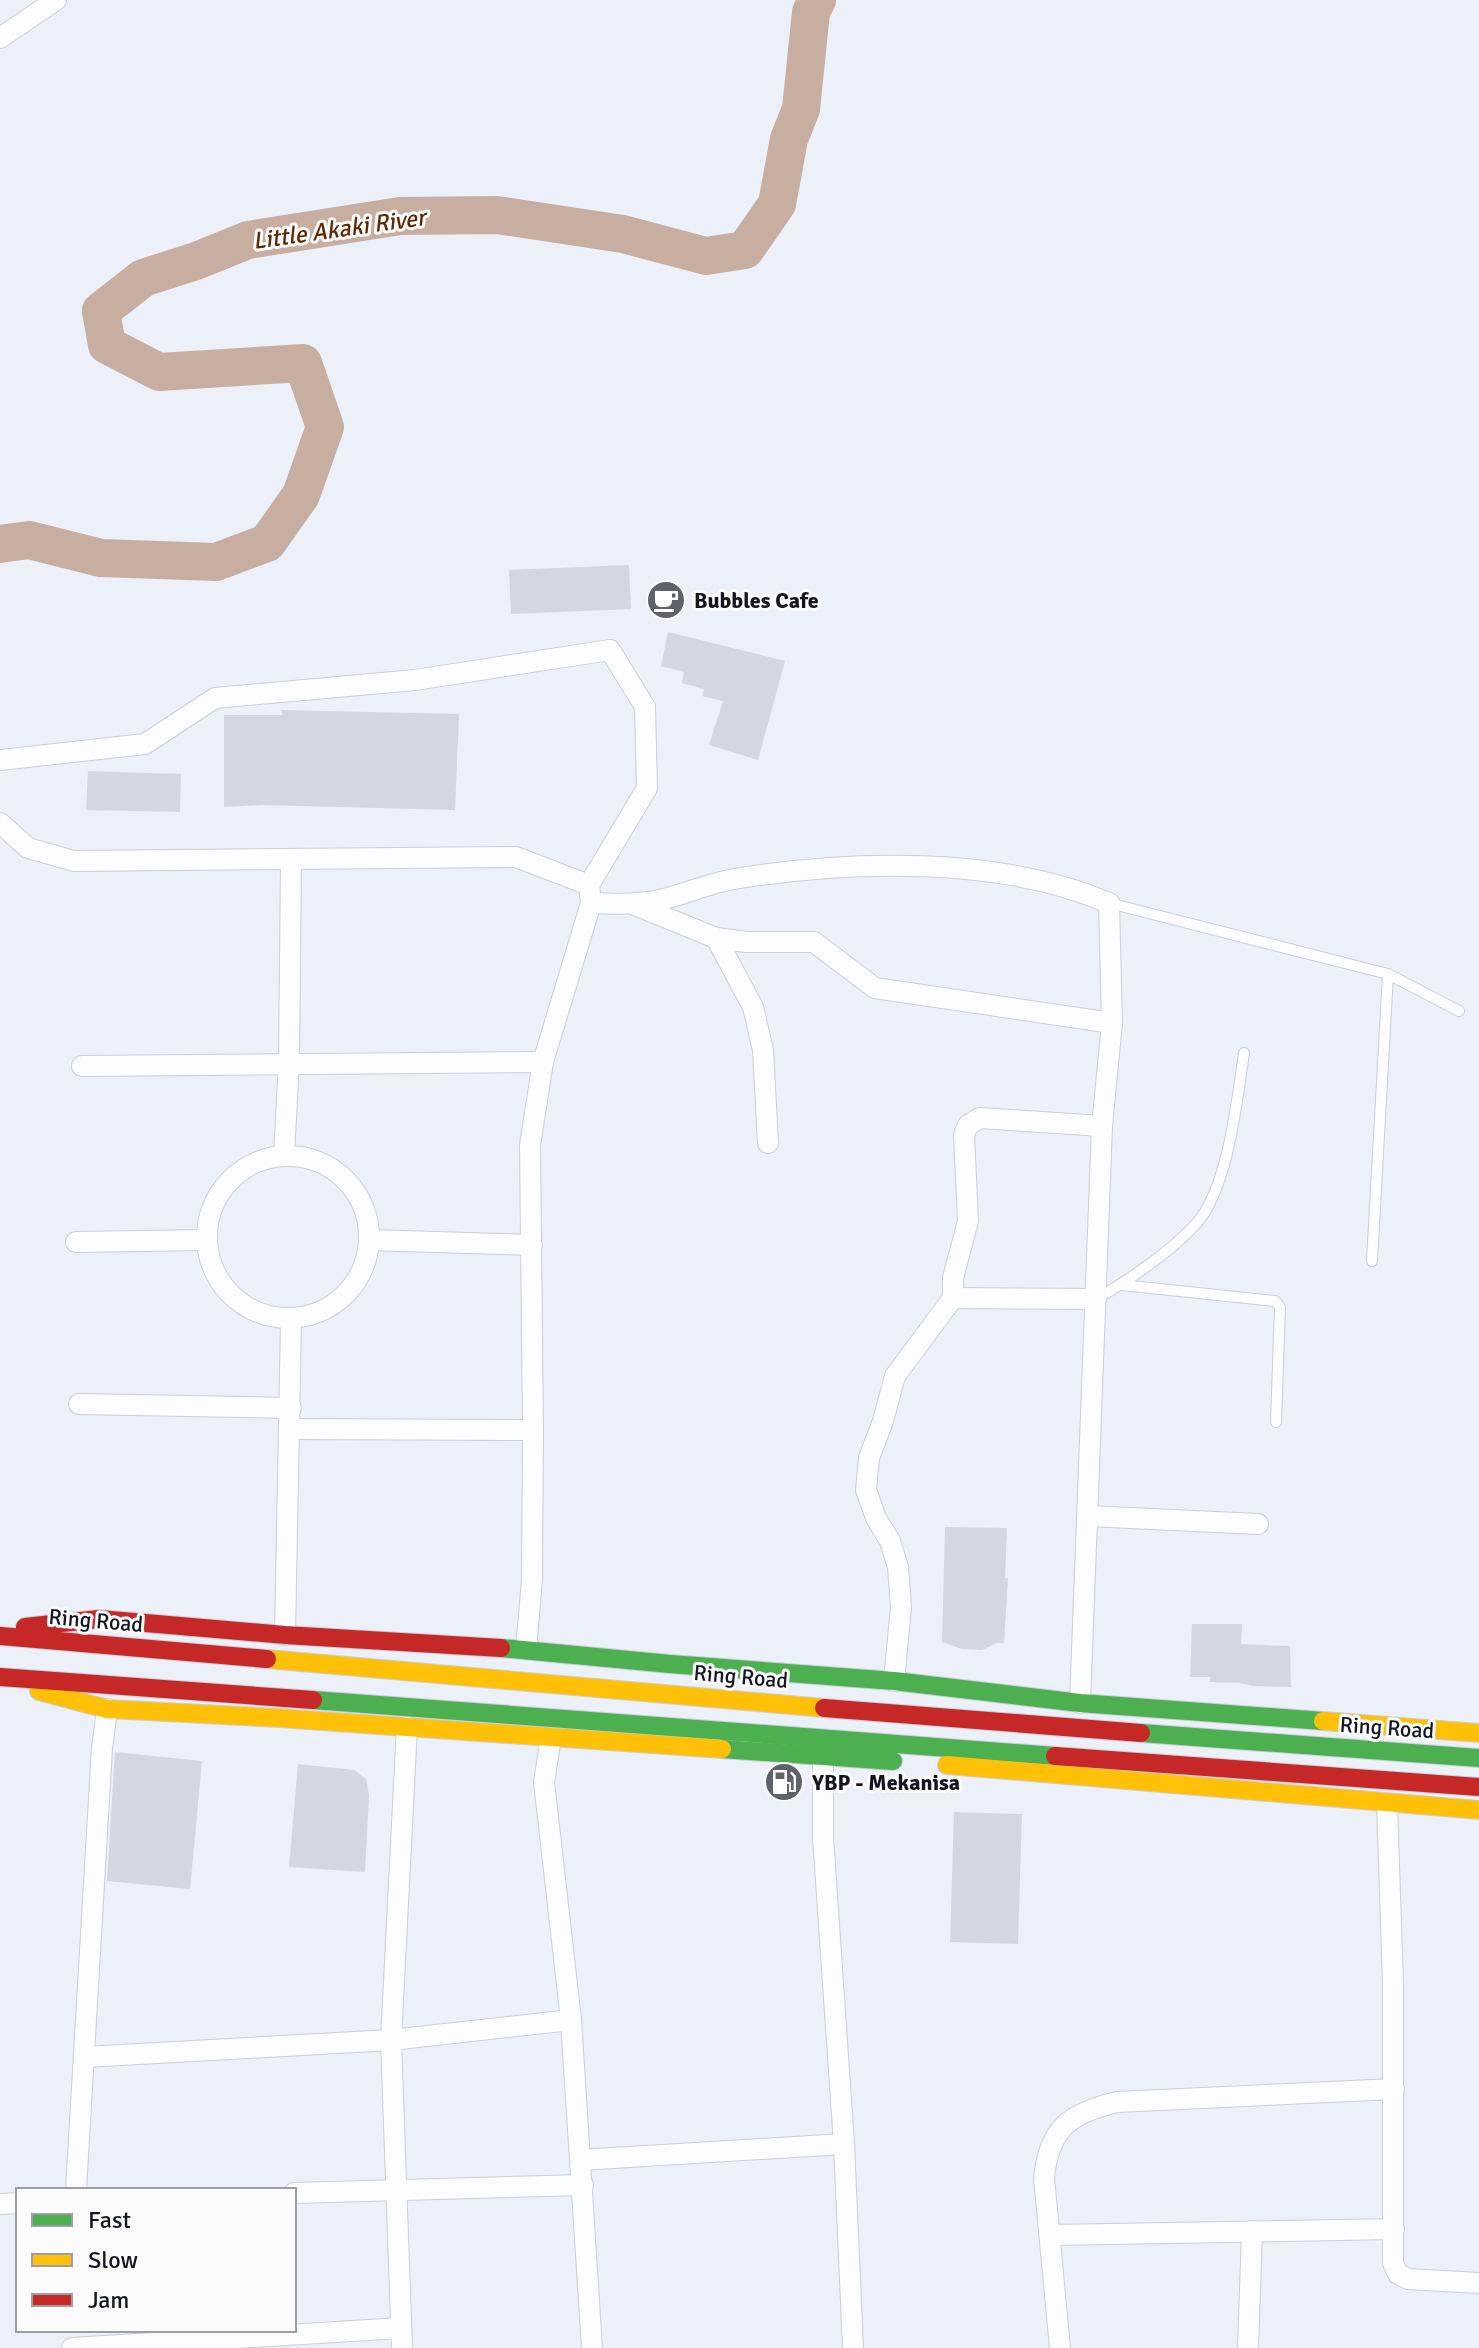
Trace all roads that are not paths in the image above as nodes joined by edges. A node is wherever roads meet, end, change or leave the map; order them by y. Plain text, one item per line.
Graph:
1 (56, 0) edge
2 (1, 36) edge
3 (0, 760) edge
4 (0, 823) edge
5 (291, 860) junction
6 (590, 894) junction
7 (1109, 903) junction
8 (635, 905) junction
9 (716, 938) junction
10 (1388, 974) junction
11 (1459, 1011) dead end
12 (1112, 1023) junction
13 (1244, 1053) dead end
14 (289, 1062) junction
15 (543, 1062) junction
16 (82, 1066) dead end
17 (1102, 1126) junction
18 (768, 1143) dead end
19 (284, 1155) junction
20 (205, 1240) junction
21 (369, 1240) junction
22 (76, 1242) dead end
23 (532, 1245) junction
24 (1372, 1261) dead end
25 (1122, 1285) junction
26 (953, 1298) junction
27 (1096, 1299) junction
28 (291, 1320) junction
29 (79, 1404) dead end
30 (291, 1408) junction
31 (1276, 1422) dead end
32 (291, 1429) junction
33 (533, 1430) junction
34 (1088, 1516) junction
35 (1258, 1524) dead end
36 (0, 1634) edge
37 (285, 1635) junction
38 (526, 1649) junction
39 (0, 1678) edge
40 (894, 1681) junction
41 (1080, 1703) junction
42 (107, 1709) junction
43 (407, 1727) junction
44 (1479, 1733) edge
45 (551, 1738) junction
46 (823, 1757) junction
47 (1479, 1758) edge
48 (1479, 1787) edge
49 (1387, 1804) junction
50 (1479, 1810) edge
51 (571, 2020) junction
52 (391, 2040) junction
53 (85, 2057) junction
54 (1394, 2089) junction
55 (844, 2144) junction
56 (580, 2160) junction
57 (583, 2185) junction
58 (76, 2188) edge
59 (396, 2190) junction
60 (296, 2193) edge
61 (1394, 2229) junction
62 (1252, 2231) junction
63 (1051, 2235) junction
64 (1479, 2283) edge
65 (401, 2338) edge
66 (72, 2348) edge
67 (592, 2348) edge
68 (853, 2348) edge
69 (1060, 2348) edge
70 (1248, 2348) edge

1 - 2 street
3 - 6 street
4 - 5 street
5 - 6 street
5 - 14 street
6 - 8 street
6 - 15 street
7 - 8 street
7 - 10 lane
7 - 12 street
8 - 9 street
9 - 12 street
9 - 18 street
10 - 11 lane
10 - 24 lane
12 - 17 street
13 - 25 lane
14 - 15 street
14 - 16 street
14 - 19 street
15 - 23 street
17 - 26 street
17 - 27 street
19 - 20 street
19 - 21 street
20 - 22 street
20 - 28 street
21 - 23 street
21 - 28 street
23 - 33 street
25 - 27 lane
25 - 31 lane
26 - 27 street
26 - 40 street
27 - 34 street
28 - 30 street
29 - 30 street
30 - 32 street
32 - 33 street
32 - 37 street
33 - 38 street
34 - 35 street
34 - 41 street
36 - 37 main road
36 - 47 main road, Ring Road
37 - 38 main road
38 - 40 main road
39 - 42 main road
39 - 48 main road
40 - 41 main road
41 - 44 main road
42 - 43 main road
42 - 53 street
43 - 45 main road
43 - 52 street
45 - 46 main road
45 - 51 street
46 - 49 main road
46 - 55 street
49 - 50 main road
49 - 54 street
51 - 52 street
51 - 56 street
52 - 53 street
52 - 59 street
53 - 58 street
54 - 61 street
54 - 63 street
55 - 56 street
55 - 68 street
56 - 57 street
57 - 59 street
57 - 67 street
59 - 60 street
59 - 65 street
61 - 62 street
61 - 64 street
62 - 63 street
62 - 70 street
63 - 69 street
65 - 66 street

